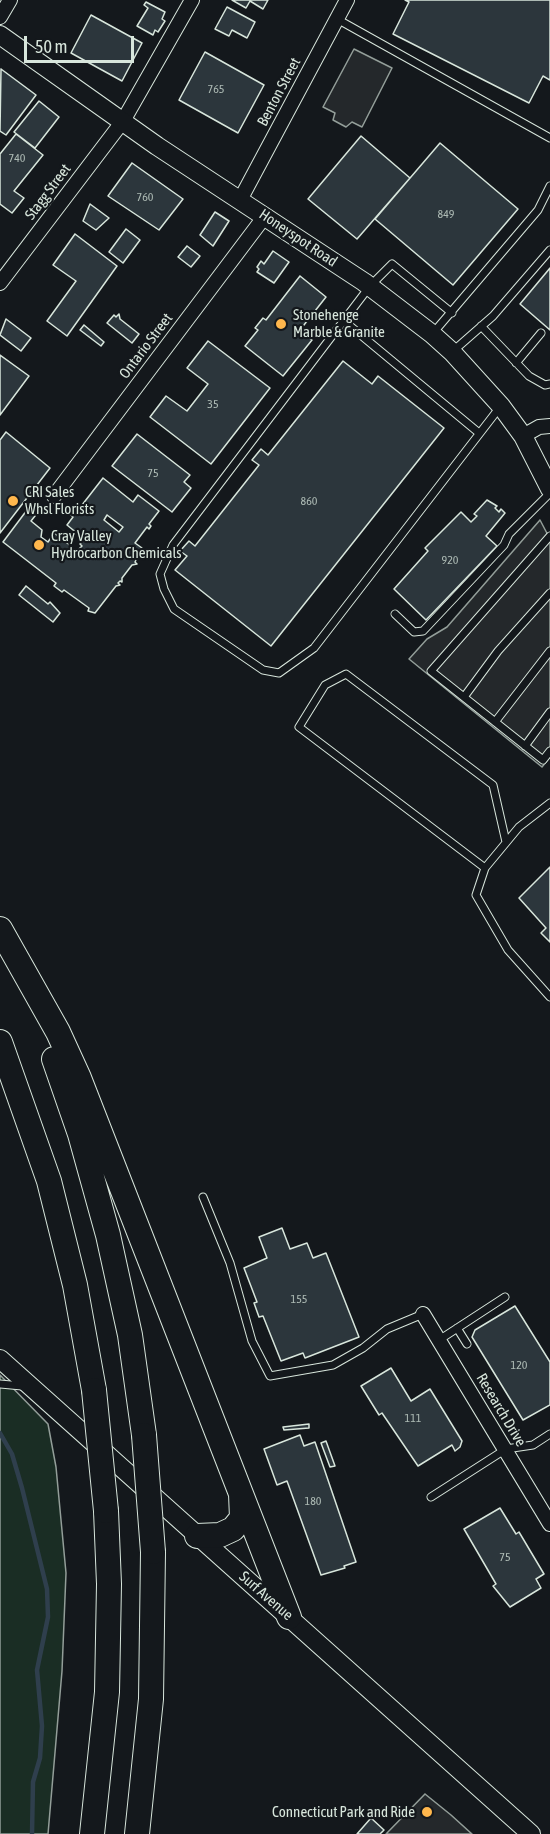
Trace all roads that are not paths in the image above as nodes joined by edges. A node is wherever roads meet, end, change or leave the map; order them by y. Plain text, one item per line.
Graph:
1 (10, 0) edge
2 (192, 0) edge
3 (347, 0) edge
4 (0, 17) edge
5 (337, 19) junction
6 (0, 35) edge
7 (123, 121) junction
8 (550, 138) edge
9 (550, 186) edge
10 (240, 200) junction
11 (265, 216) junction
12 (550, 250) edge
13 (0, 283) edge
14 (370, 286) junction
15 (452, 313) junction
16 (344, 321) junction
17 (481, 326) junction
18 (541, 333) dead end
19 (432, 334) junction
20 (453, 352) junction
21 (516, 363) junction
22 (550, 384) edge
23 (501, 406) junction
24 (550, 426) edge
25 (479, 433) junction
26 (523, 436) junction
27 (550, 489) edge
28 (550, 493) edge
29 (54, 496) dead end
30 (550, 536) edge
31 (550, 592) edge
32 (394, 614) dead end
33 (550, 651) edge
34 (464, 697) junction
35 (550, 712) edge
36 (495, 722) junction
37 (525, 746) junction
38 (550, 751) edge
39 (550, 802) edge
40 (506, 843) junction
41 (485, 868) junction
42 (0, 931) edge
43 (550, 997) edge
44 (0, 1042) edge
45 (203, 1197) dead end
46 (505, 1296) dead end
47 (423, 1314) joint
48 (457, 1328) junction
49 (439, 1340) junction
50 (467, 1344) dead end
51 (0, 1359) edge
52 (0, 1384) edge
53 (31, 1387) junction
54 (550, 1434) edge
55 (506, 1449) junction
56 (241, 1491) junction
57 (431, 1497) dead end
58 (550, 1524) edge
59 (197, 1536) junction
60 (289, 1617) junction
61 (92, 1834) edge
62 (137, 1834) edge
63 (531, 1834) edge

1 - 4 street
2 - 7 street, Stagg Street
3 - 5 street, Benton Street
5 - 8 lane
5 - 10 street, Benton Street
6 - 7 main road, Honeyspot Road
7 - 10 main road, Honeyspot Road
7 - 13 street, Stagg Street
9 - 15 lane
10 - 11 main road, Honeyspot Road
11 - 14 main road, Honeyspot Road
11 - 29 street, Ontario Street
12 - 17 lane
14 - 15 lane
14 - 16 lane
14 - 19 main road, Honeyspot Road
15 - 19 lane
16 - 25 lane
16 - 25 lane
17 - 20 lane
17 - 21 lane
18 - 21 lane
19 - 20 main road, Honeyspot Road
20 - 23 main road, Honeyspot Road
21 - 22 lane
23 - 25 lane
23 - 26 main road, Honeyspot Road
24 - 26 street
26 - 27 main road, Honeyspot Road
28 - 32 lane
30 - 34 lane
31 - 34 lane
33 - 36 lane
34 - 36 lane
35 - 37 lane
36 - 37 lane
37 - 38 lane
39 - 40 lane
40 - 41 lane
40 - 41 lane
41 - 43 lane
42 - 56 highway
42 - 62 highway, bridge
44 - 61 highway, bridge
45 - 47 lane
46 - 48 lane
47 - 49 street, Research Drive
48 - 49 lane
48 - 50 lane
49 - 55 street, Research Drive
51 - 53 main road, Surf Avenue
52 - 53 lane
53 - 59 main road, Surf Avenue
54 - 55 lane
55 - 57 lane
55 - 58 street, Research Drive
56 - 59 highway
56 - 60 highway
59 - 60 main road, Surf Avenue
60 - 63 main road, Surf Avenue

